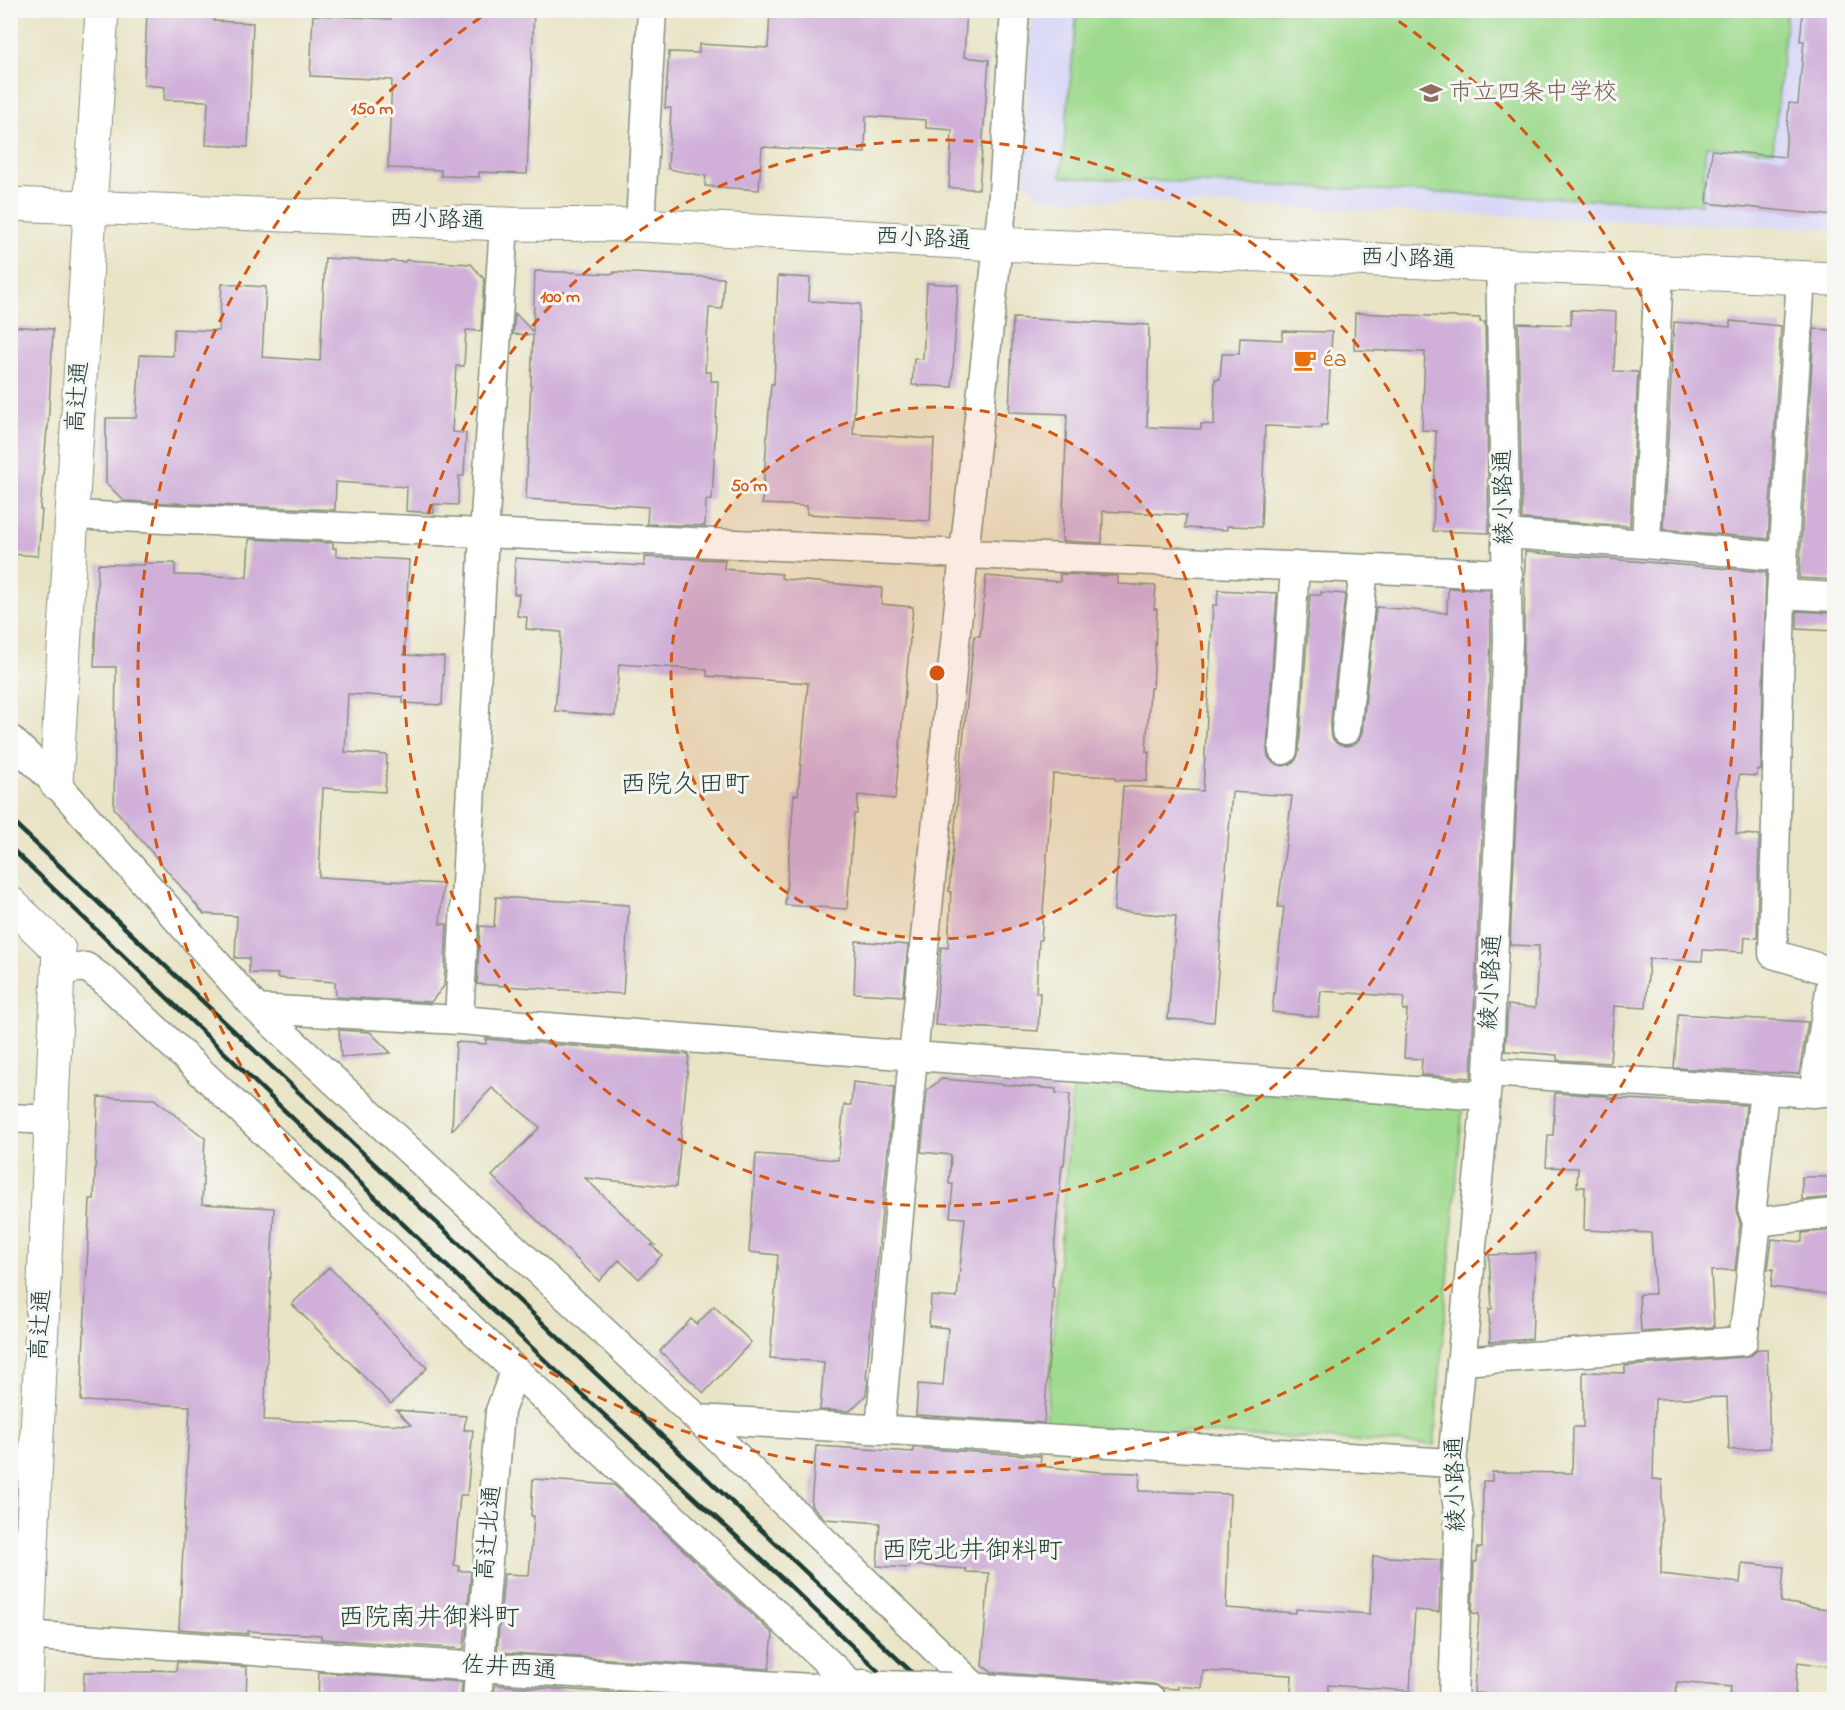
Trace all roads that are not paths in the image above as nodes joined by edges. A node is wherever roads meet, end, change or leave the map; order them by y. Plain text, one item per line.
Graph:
1 (102, 10) edge
2 (652, 10) edge
3 (1015, 10) edge
4 (10, 204) edge
5 (91, 207) junction
6 (504, 224) junction
7 (640, 225) junction
8 (997, 244) junction
9 (1500, 263) junction
10 (1659, 270) junction
11 (1801, 278) junction
12 (1834, 279) edge
13 (72, 515) junction
14 (484, 533) junction
15 (1506, 534) junction
16 (1646, 544) junction
17 (964, 554) junction
18 (1783, 557) junction
19 (1294, 566) junction
20 (1364, 569) junction
21 (1508, 574) junction
22 (1781, 594) junction
23 (1834, 597) edge
24 (1346, 730) dead end
25 (10, 739) edge
26 (1283, 750) dead end
27 (56, 783) junction
28 (10, 903) edge
29 (59, 963) junction
30 (1834, 972) edge
31 (257, 1010) junction
32 (459, 1020) junction
33 (912, 1056) junction
34 (1486, 1084) junction
35 (1764, 1089) junction
36 (1824, 1092) edge
37 (10, 1118) edge
38 (51, 1120) junction
39 (1834, 1213) edge
40 (1757, 1221) junction
41 (1461, 1361) junction
42 (516, 1370) junction
43 (698, 1419) junction
44 (880, 1429) junction
45 (1452, 1463) junction
46 (19, 1634) edge
47 (479, 1667) junction
48 (868, 1690) edge
49 (972, 1691) edge
50 (809, 1694) edge
51 (25, 1700) edge
52 (477, 1700) edge
53 (1152, 1700) edge
54 (1453, 1700) edge

1 - 5 street, 高辻通
2 - 7 street
3 - 8 street
4 - 5 street, 西小路通
5 - 6 street, 西小路通
5 - 13 street, 高辻通
6 - 7 street, 西小路通
6 - 14 street
7 - 8 street, 西小路通
8 - 9 street, 西小路通
8 - 17 street
9 - 10 street, 西小路通
9 - 15 street, 綾小路通
10 - 11 street, 西小路通
10 - 16 street
11 - 12 street, 西小路通
11 - 18 street
13 - 14 street
13 - 27 street, 高辻通
14 - 17 street
14 - 32 street
15 - 16 street
15 - 21 street, 綾小路通
16 - 18 street
17 - 19 street
17 - 33 street
18 - 22 street
19 - 20 street
19 - 26 street
20 - 21 street
20 - 24 street
21 - 34 street, 綾小路通
22 - 23 street
22 - 30 street
25 - 27 street
27 - 31 street
28 - 29 street
29 - 38 street, 高辻通
29 - 42 street
30 - 36 street
31 - 32 street
31 - 43 street
32 - 33 street
33 - 34 street
33 - 44 street
34 - 35 street
34 - 41 street, 綾小路通
35 - 36 street
35 - 40 street
37 - 38 street
38 - 46 street, 高辻通
39 - 40 street
40 - 41 street
41 - 45 street, 綾小路通
42 - 47 street, 高辻北通
42 - 48 street
43 - 44 street
43 - 49 street
44 - 45 street
45 - 54 street, 綾小路通
46 - 47 street, 佐井西通
46 - 51 street, 高辻通
47 - 50 street, 佐井西通
47 - 52 street, 高辻北通
48 - 49 street, 佐井西通, bridge
48 - 50 street, 佐井西通
49 - 53 street, 佐井西通

